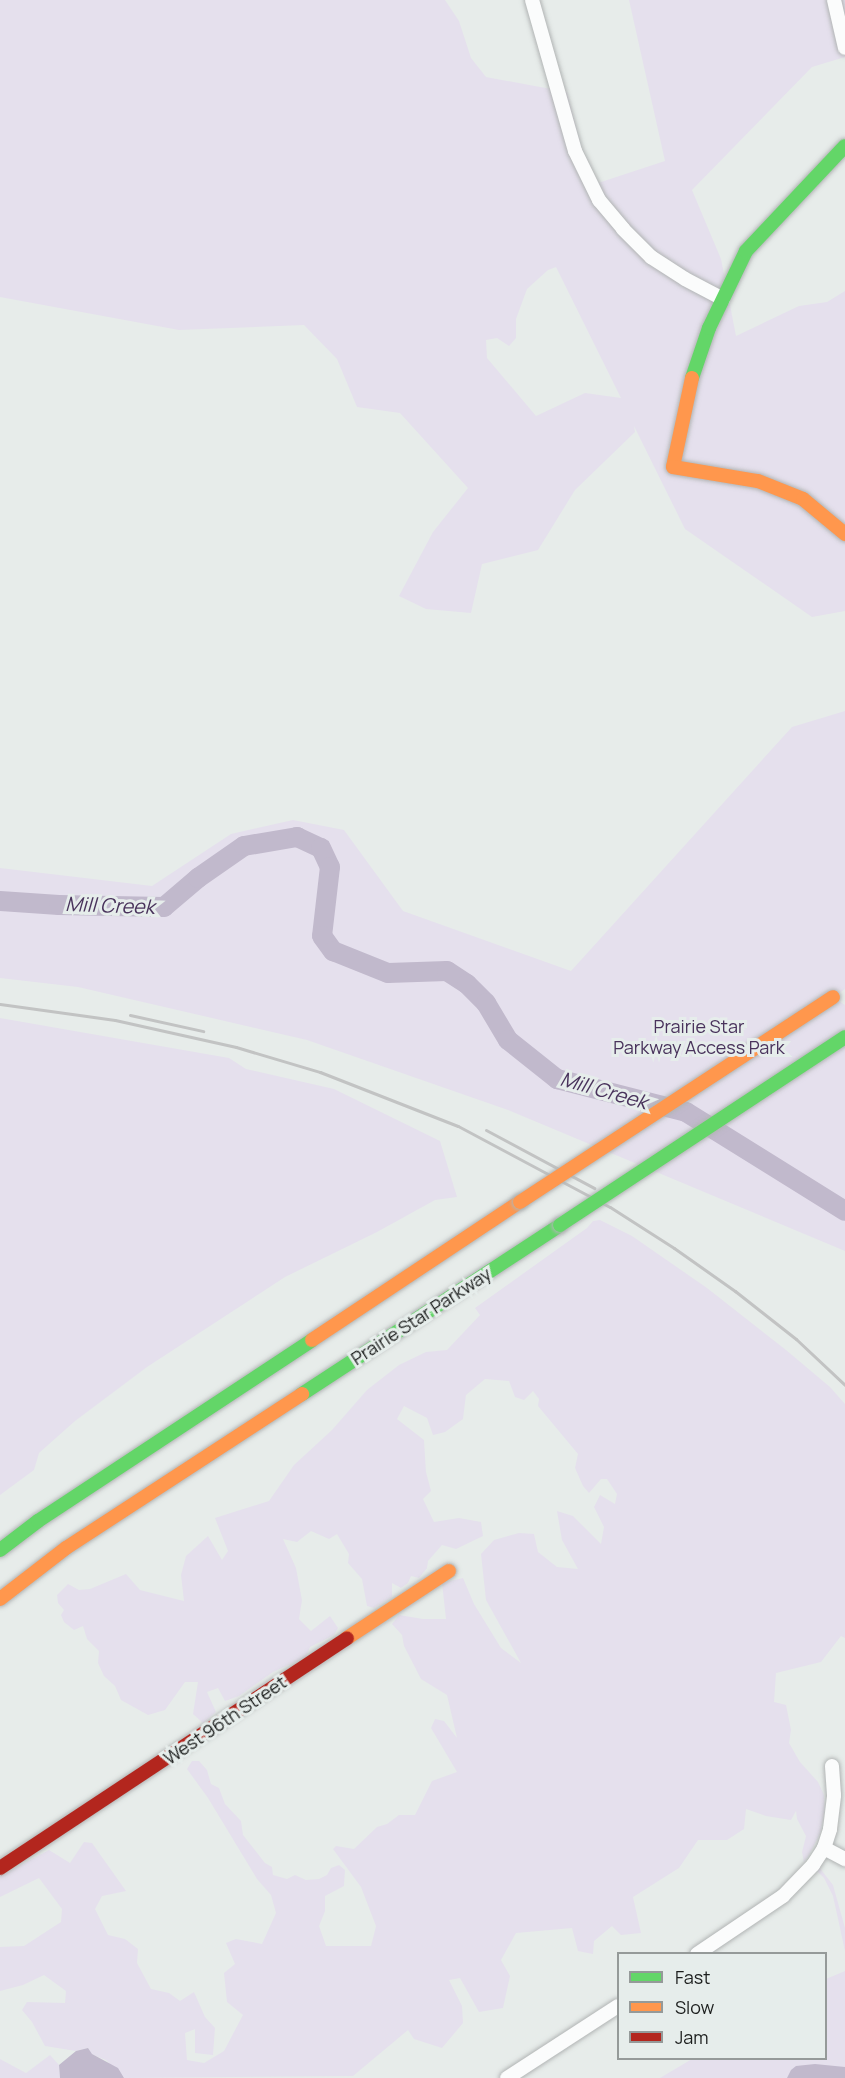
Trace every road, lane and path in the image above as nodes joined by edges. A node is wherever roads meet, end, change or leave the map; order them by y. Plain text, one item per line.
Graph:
1 (532, 0) edge
2 (834, 0) edge
3 (845, 48) edge
4 (845, 146) edge
5 (723, 299) junction
6 (845, 534) edge
7 (839, 993) edge
8 (845, 1037) edge
9 (0, 1550) edge
10 (449, 1571) dead end
11 (0, 1599) edge
12 (832, 1766) dead end
13 (824, 1848) junction
14 (845, 1859) edge
15 (1, 1864) edge
16 (698, 1952) edge
17 (617, 2007) edge
18 (507, 2078) edge

1 - 5 street
2 - 3 street
4 - 5 main road
5 - 6 main road
7 - 9 main road, bridge
8 - 11 main road, Prairie Star Parkway, bridge
10 - 15 main road, West 96th Street
12 - 13 street
13 - 14 street
13 - 16 street
17 - 18 street

